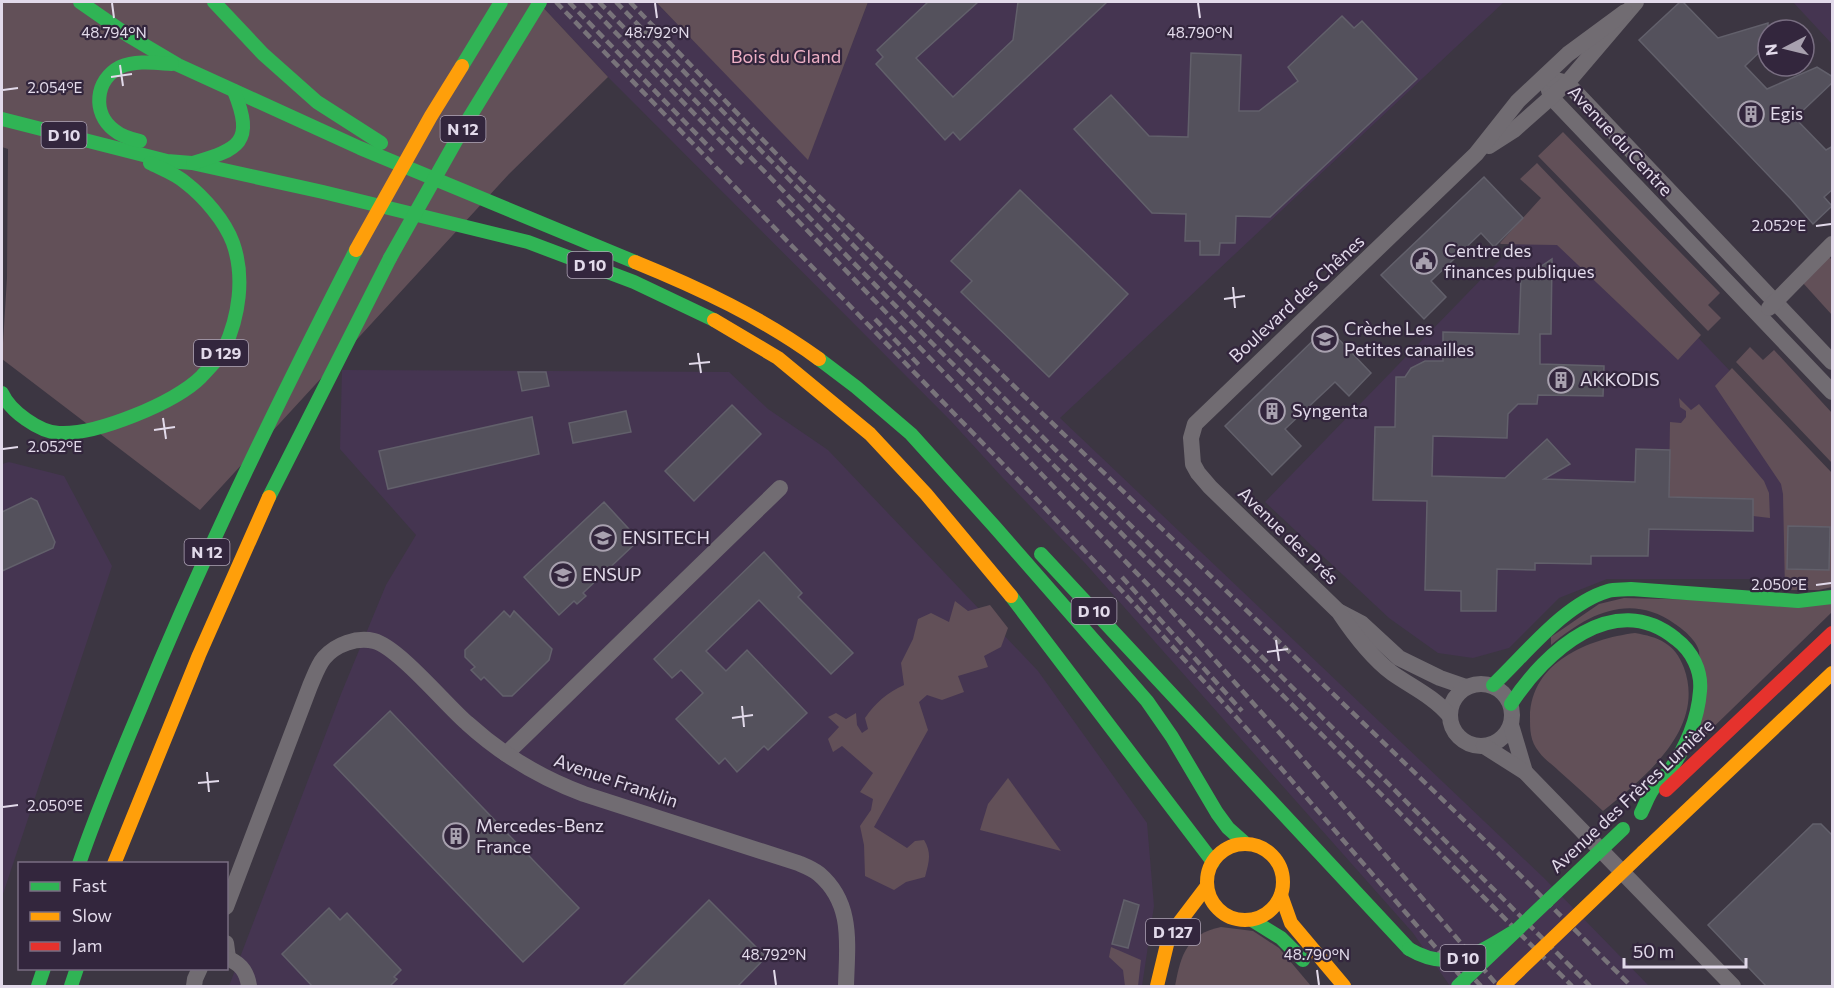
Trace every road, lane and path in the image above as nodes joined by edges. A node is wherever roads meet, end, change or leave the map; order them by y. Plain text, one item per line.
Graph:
1 (80, 2) edge
2 (214, 2) edge
3 (501, 2) edge
4 (540, 2) edge
5 (1630, 7) edge
6 (178, 65) junction
7 (1545, 77) junction
8 (1567, 83) junction
9 (234, 91) junction
10 (1551, 97) junction
11 (2, 119) edge
12 (126, 150) junction
13 (1476, 154) junction
14 (192, 163) junction
15 (461, 191) junction
16 (1833, 244) edge
17 (1775, 302) junction
18 (1760, 317) junction
19 (1833, 362) edge
20 (1833, 392) edge
21 (2, 393) edge
22 (911, 434) junction
23 (959, 465) dead end
24 (1210, 487) joint
25 (780, 488) dead end
26 (1032, 544) dead end
27 (1833, 597) edge
28 (1339, 612) junction
29 (1833, 633) edge
30 (1833, 673) edge
31 (1493, 685) junction
32 (1466, 687) junction
33 (1511, 704) junction
34 (1449, 716) junction
35 (1511, 725) junction
36 (1484, 746) junction
37 (507, 754) junction
38 (1525, 772) junction
39 (1641, 813) junction
40 (1246, 844) junction
41 (80, 862) edge
42 (115, 862) edge
43 (1213, 862) junction
44 (1207, 886) junction
45 (1281, 895) junction
46 (228, 902) edge
47 (1252, 920) junction
48 (1515, 931) junction
49 (1181, 944) dead end
50 (228, 954) edge
51 (44, 970) edge
52 (77, 970) edge
53 (200, 970) edge
54 (1311, 970) dead end
55 (38, 987) edge
56 (71, 987) edge
57 (194, 987) edge
58 (249, 987) edge
59 (846, 987) edge
60 (1157, 987) edge
61 (1170, 987) edge
62 (1344, 987) edge
63 (1458, 987) edge
64 (1503, 987) edge
65 (1733, 987) edge

1 - 6 main road
2 - 15 main road, D 10
3 - 41 main road, N 12, bridge
4 - 42 main road, N 12, bridge
5 - 7 street, Boulevard des Chênes
5 - 8 street, Boulevard des Chênes
6 - 9 main road
6 - 14 main road
7 - 8 street, Avenue du Centre
7 - 10 street, Avenue du Centre
7 - 13 street, Boulevard des Chênes
8 - 10 street, Boulevard des Chênes
8 - 17 street, Avenue du Centre
9 - 14 main road
9 - 15 main road
10 - 13 street, Boulevard des Chênes
10 - 18 street, Avenue du Centre
11 - 12 main road, D 10
12 - 14 main road, D 10
12 - 21 main road, D 129
13 - 24 street, Boulevard des Chênes
14 - 43 main road, D 10
15 - 22 main road, D 10
16 - 17 street
17 - 18 street
17 - 19 street, Avenue du Centre
18 - 20 street, Avenue du Centre
22 - 23 main road, D 10
22 - 40 main road, D 10
24 - 28 street, Avenue des Prés
25 - 37 street
26 - 48 main road, D 10, bridge
27 - 31 main road
28 - 32 street, Avenue des Prés
28 - 34 street, Avenue des Prés
29 - 39 main road, Avenue des Frères Lumière
30 - 64 main road, bridge
31 - 32 street, Avenue des Prés
31 - 33 street
32 - 34 street
33 - 35 street, Avenue des Prés
33 - 39 main road
34 - 36 street, Avenue des Prés
35 - 36 street
35 - 38 street, Avenue des Prés
36 - 38 street, Avenue des Prés
37 - 46 street, Avenue Franklin
37 - 59 street, Avenue Franklin
38 - 65 street, Avenue des Prés
39 - 48 main road, Avenue des Frères Lumière, bridge
40 - 43 main road
40 - 45 main road
43 - 44 main road
44 - 47 main road
44 - 60 main road, D 127
45 - 47 main road
45 - 62 main road
47 - 54 main road
48 - 63 main road, Avenue des Frères Lumière, bridge
49 - 61 main road
50 - 58 street
51 - 55 main road
52 - 56 main road
53 - 57 street

